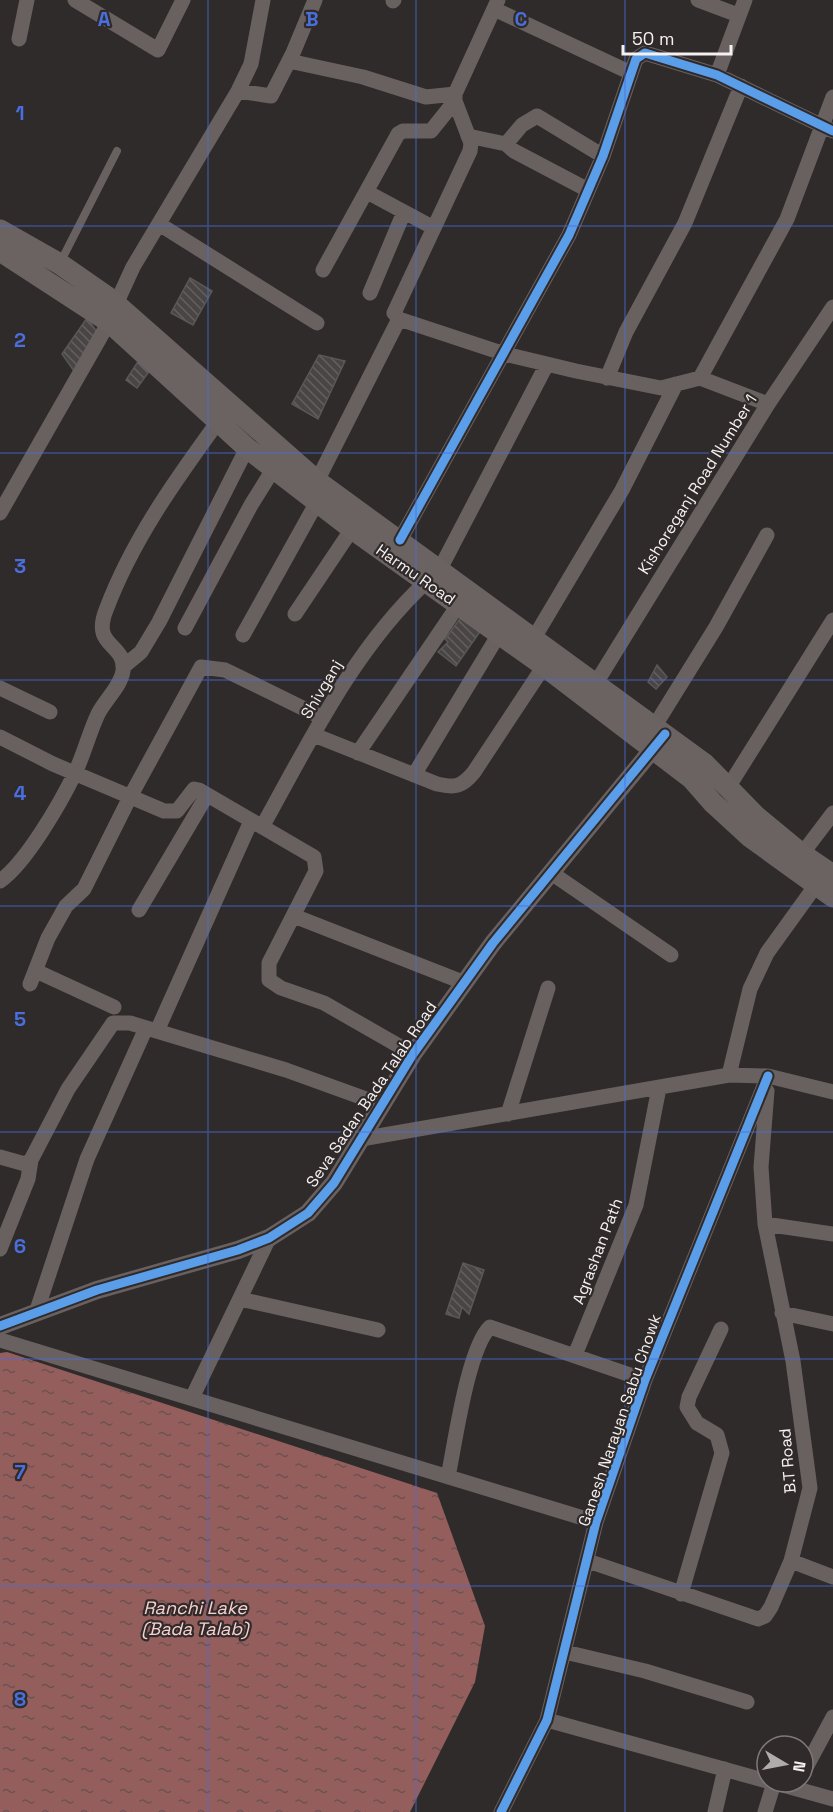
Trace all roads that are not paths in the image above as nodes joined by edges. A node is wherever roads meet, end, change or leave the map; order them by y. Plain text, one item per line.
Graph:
1 (27, 0) edge
2 (75, 0) edge
3 (183, 0) edge
4 (262, 0) edge
5 (315, 0) edge
6 (698, 0) edge
7 (746, 0) edge
8 (496, 4) edge
9 (738, 15) junction
10 (19, 39) dead end
11 (289, 61) junction
12 (629, 72) junction
13 (717, 75) junction
14 (741, 86) junction
15 (238, 91) junction
16 (455, 97) junction
17 (833, 97) edge
18 (827, 128) edge
19 (468, 136) junction
20 (506, 144) junction
21 (117, 151) dead end
22 (603, 156) junction
23 (588, 190) junction
24 (367, 192) junction
25 (404, 212) junction
26 (159, 224) junction
27 (434, 228) junction
28 (0, 230) edge
29 (0, 251) edge
30 (60, 264) junction
31 (323, 270) dead end
32 (370, 293) dead end
33 (833, 307) edge
34 (112, 313) junction
35 (399, 319) junction
36 (317, 323) dead end
37 (505, 354) junction
38 (548, 364) junction
39 (607, 378) junction
40 (700, 378) junction
41 (676, 384) junction
42 (768, 404) junction
43 (217, 423) junction
44 (247, 448) junction
45 (274, 468) junction
46 (317, 492) junction
47 (0, 513) edge
48 (352, 529) junction
49 (767, 535) dead end
50 (400, 540) junction
51 (433, 575) junction
52 (459, 604) junction
53 (296, 614) dead end
54 (833, 620) edge
55 (185, 628) dead end
56 (499, 634) junction
57 (243, 635) dead end
58 (534, 638) junction
59 (544, 666) junction
60 (123, 667) junction
61 (596, 683) junction
62 (0, 688) edge
63 (50, 712) dead end
64 (323, 718) junction
65 (314, 735) junction
66 (0, 736) edge
67 (657, 737) junction
68 (358, 753) junction
69 (75, 774) junction
70 (414, 775) junction
71 (729, 786) junction
72 (207, 795) junction
73 (130, 796) junction
74 (833, 813) edge
75 (257, 824) junction
76 (802, 854) junction
77 (550, 872) junction
78 (824, 880) edge
79 (0, 881) edge
80 (833, 897) edge
81 (139, 910) dead end
82 (294, 916) junction
83 (671, 955) dead end
84 (465, 983) junction
85 (548, 988) dead end
86 (114, 1007) dead end
87 (151, 1030) junction
88 (413, 1054) junction
89 (729, 1076) junction
90 (768, 1076) junction
91 (659, 1088) junction
92 (833, 1092) edge
93 (380, 1104) junction
94 (508, 1114) junction
95 (361, 1139) junction
96 (0, 1157) edge
97 (31, 1160) junction
98 (765, 1224) junction
99 (833, 1234) edge
100 (269, 1238) junction
101 (0, 1249) edge
102 (240, 1299) junction
103 (36, 1313) junction
104 (782, 1313) junction
105 (833, 1324) edge
106 (0, 1326) edge
107 (721, 1329) dead end
108 (378, 1330) dead end
109 (0, 1340) edge
110 (575, 1355) junction
111 (645, 1380) junction
112 (192, 1398) junction
113 (448, 1477) junction
114 (596, 1522) junction
115 (588, 1561) junction
116 (790, 1561) junction
117 (833, 1577) edge
118 (681, 1594) junction
119 (565, 1652) junction
120 (747, 1702) dead end
121 (833, 1717) edge
122 (547, 1720) junction
123 (815, 1751) edge
124 (725, 1769) junction
125 (755, 1778) edge
126 (815, 1792) edge
127 (770, 1794) edge
128 (833, 1799) edge
129 (501, 1812) edge
130 (715, 1812) edge
131 (765, 1812) edge

1 - 10 street
2 - 3 street
4 - 15 street
5 - 11 street
6 - 9 street
7 - 9 street
8 - 12 street
8 - 16 street
9 - 13 street
11 - 15 street
11 - 16 street
12 - 13 street
12 - 22 street
13 - 14 street
14 - 18 street
14 - 39 street
15 - 26 street
16 - 19 street
16 - 24 street
17 - 18 street
18 - 40 street
19 - 20 street
19 - 27 street
20 - 22 street
20 - 23 street
21 - 30 lane
22 - 23 street
23 - 37 street
24 - 25 street
24 - 31 street
25 - 27 street
25 - 32 street
26 - 34 street
26 - 36 street
27 - 35 street
28 - 30 main road, Harmu Road
29 - 34 main road, Harmu Road
30 - 34 main road, Harmu Road
33 - 42 street, Kishoreganj Road Number 1
34 - 43 main road, Harmu Road
34 - 46 main road, Harmu Road
34 - 47 street
35 - 37 street
35 - 46 street
37 - 38 street
37 - 50 street
38 - 39 street
38 - 51 street, Shivganj
39 - 41 street
40 - 41 street
40 - 42 street
41 - 58 street
42 - 61 street, Kishoreganj Road Number 1
43 - 44 main road, Harmu Road
43 - 60 street
44 - 45 main road, Harmu Road
44 - 60 street
45 - 46 main road, Harmu Road
45 - 55 street
46 - 48 main road, Harmu Road
46 - 50 main road, Harmu Road
46 - 57 street
48 - 51 main road, Harmu Road
48 - 53 street
49 - 67 street
50 - 51 main road, Harmu Road
51 - 52 main road, Harmu Road
51 - 58 main road, Harmu Road
51 - 64 street, Shivganj
52 - 56 main road, Harmu Road
52 - 68 street
54 - 71 street
56 - 59 main road, Harmu Road
56 - 70 street
58 - 61 main road, Harmu Road
59 - 67 main road, Harmu Road
59 - 70 street
60 - 69 street
61 - 67 main road, Harmu Road
62 - 63 street
64 - 65 street, Shivganj
64 - 73 street
65 - 68 street
65 - 75 street, Shivganj
66 - 69 street
67 - 71 main road, Harmu Road
67 - 77 street, Seva Sadan Bada Talab Road
67 - 78 main road, Harmu Road
68 - 70 street
69 - 73 street
69 - 79 street
71 - 76 main road, Harmu Road
72 - 73 street
72 - 75 street
72 - 81 street
73 - 86 street
74 - 76 street
75 - 82 street
75 - 87 street, Shivganj
76 - 78 main road, Harmu Road
77 - 83 street
77 - 84 street, Seva Sadan Bada Talab Road
78 - 80 main road, Harmu Road
78 - 89 street
82 - 84 street
82 - 88 street
84 - 88 street, Seva Sadan Bada Talab Road
85 - 94 street
87 - 93 street
87 - 97 street
87 - 103 street, Shivganj
88 - 93 street, Seva Sadan Bada Talab Road
89 - 90 street
89 - 91 street
90 - 92 street
90 - 98 street, B.T Road
90 - 111 street, Ganesh Narayan Sabu Chowk
91 - 94 street
91 - 110 street, Agrashan Path
93 - 95 street, Seva Sadan Bada Talab Road
94 - 95 street
95 - 100 street, Seva Sadan Bada Talab Road
96 - 97 street
97 - 101 street
98 - 99 street
98 - 104 street, B.T Road
100 - 102 street
100 - 103 street, Seva Sadan Bada Talab Road
102 - 108 street
102 - 112 street
103 - 106 street, Seva Sadan Bada Talab Road
104 - 105 street
104 - 116 street, B.T Road
107 - 118 street
109 - 112 street
110 - 111 street
110 - 113 street
111 - 114 street, Ganesh Narayan Sabu Chowk
112 - 113 street
113 - 114 street
114 - 115 street, Ganesh Narayan Sabu Chowk
115 - 118 street, B.T Road
115 - 119 street, Ganesh Narayan Sabu Chowk
116 - 117 street
116 - 118 street, B.T Road
119 - 120 street
119 - 122 street, Ganesh Narayan Sabu Chowk
121 - 123 street
122 - 124 street
122 - 129 street, Ganesh Narayan Sabu Chowk
124 - 125 street
124 - 130 street
126 - 128 street
127 - 131 street

